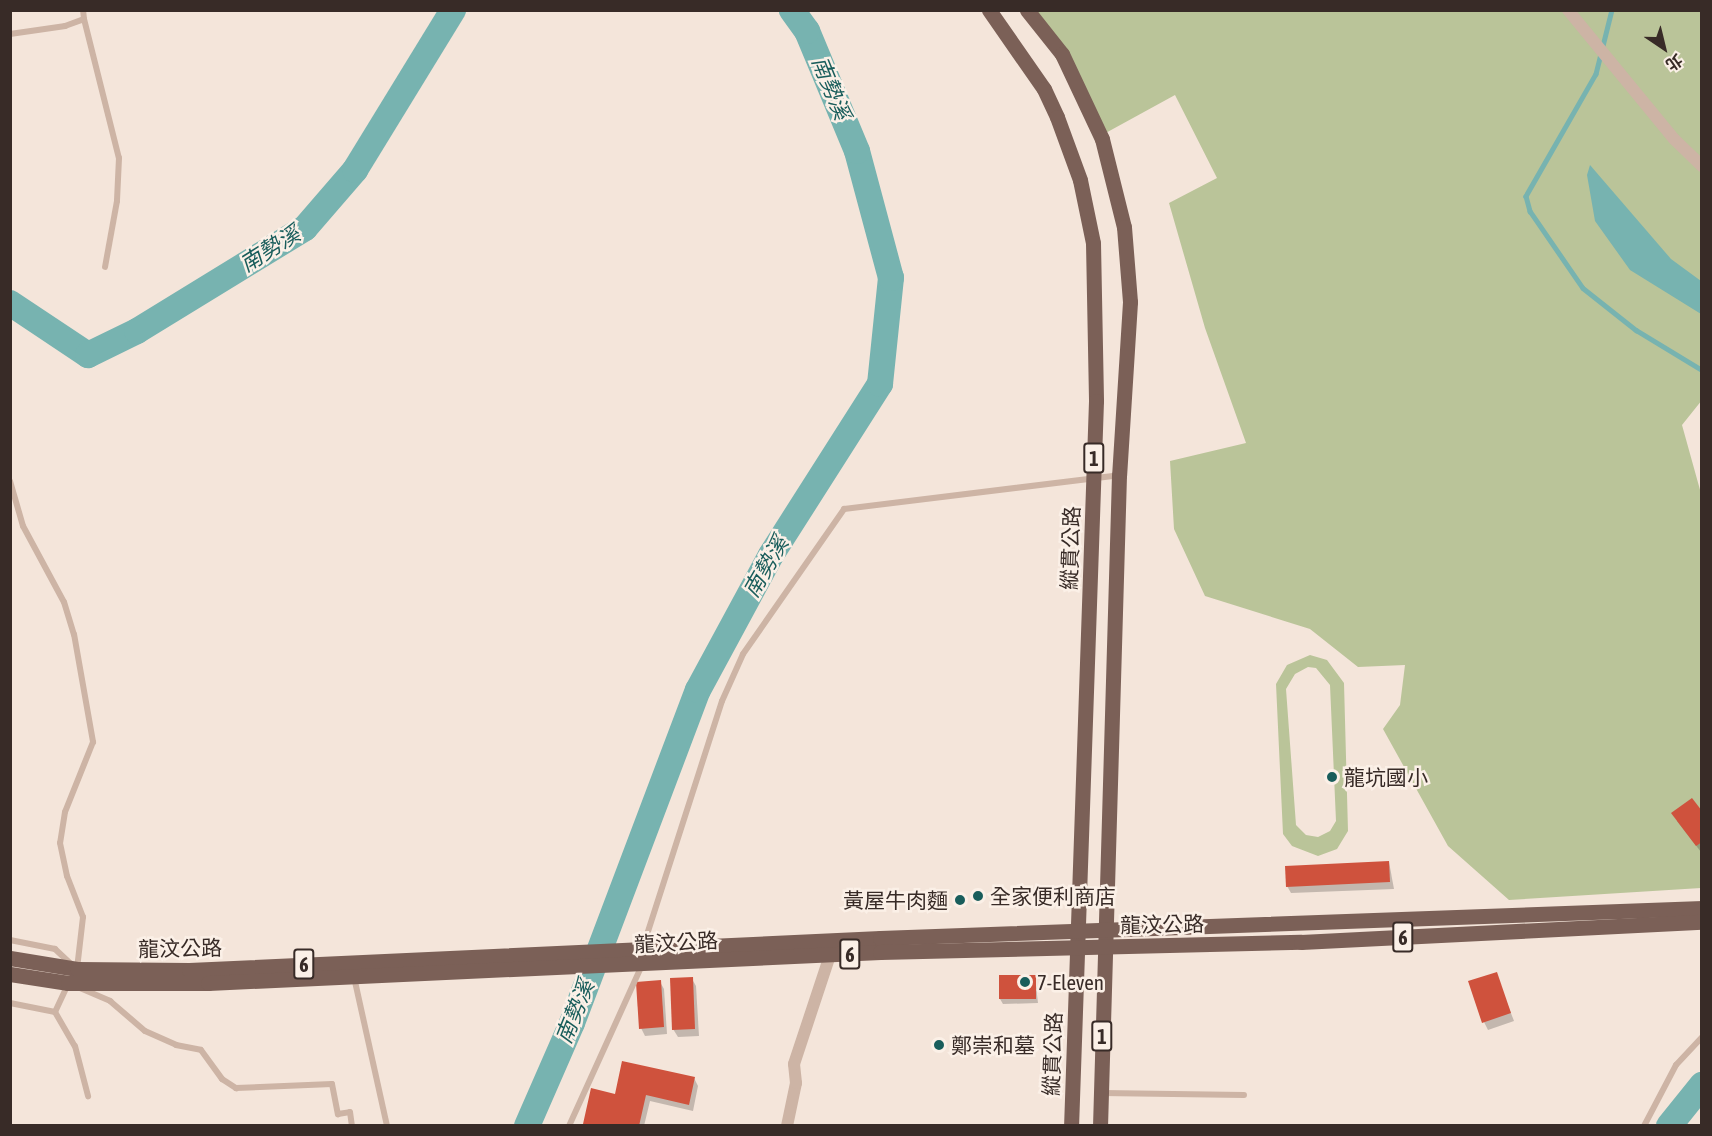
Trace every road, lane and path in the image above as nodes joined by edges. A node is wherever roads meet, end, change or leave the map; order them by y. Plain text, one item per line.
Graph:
1 (83, 10) edge
2 (989, 10) edge
3 (1027, 10) edge
4 (1568, 10) edge
5 (84, 18) junction
6 (10, 34) edge
7 (1701, 166) edge
8 (105, 267) dead end
9 (1119, 475) junction
10 (1093, 479) junction
11 (10, 481) edge
12 (1701, 908) edge
13 (1701, 922) edge
14 (1104, 938) junction
15 (10, 940) edge
16 (1077, 940) junction
17 (880, 945) junction
18 (830, 955) junction
19 (10, 958) edge
20 (642, 958) junction
21 (77, 969) junction
22 (354, 969) junction
23 (10, 974) edge
24 (68, 983) junction
25 (10, 1003) edge
26 (55, 1012) junction
27 (1701, 1037) edge
28 (1101, 1093) junction
29 (1244, 1095) dead end
30 (88, 1096) dead end
31 (352, 1125) edge
32 (387, 1125) edge
33 (569, 1125) edge
34 (787, 1125) edge
35 (1071, 1125) edge
36 (1100, 1125) edge
37 (1644, 1125) edge

1 - 5 lane
2 - 10 main road, 縱貫公路 / 1
3 - 9 main road, 1
4 - 7 street
5 - 6 lane
5 - 8 lane
9 - 10 lane
9 - 14 main road, 1
10 - 16 main road, 縱貫公路 / 1
10 - 20 lane
11 - 21 lane
12 - 14 main road, 龍汶公路 / 6
13 - 14 main road, 龍汶公路 / 6
14 - 16 main road, 龍汶公路 / 6
14 - 28 main road, 1
15 - 21 lane
16 - 17 main road, 龍汶公路 / 6
16 - 35 main road, 縱貫公路 / 1
17 - 18 main road, 龍汶公路 / 6
17 - 20 main road, 龍汶公路 / 6
18 - 20 main road, 龍汶公路 / 6
18 - 34 street
19 - 21 main road, 龍汶公路 / 6
20 - 22 main road, 龍汶公路 / 6
20 - 22 main road, 龍汶公路 / 6
20 - 33 lane
21 - 22 main road, 龍汶公路 / 6
21 - 24 main road
22 - 24 main road, 龍汶公路 / 6
22 - 32 lane
23 - 24 main road, 龍汶公路 / 6
24 - 26 lane
24 - 31 lane
25 - 26 lane
26 - 30 lane
27 - 37 lane
28 - 29 lane
28 - 36 main road, 1

